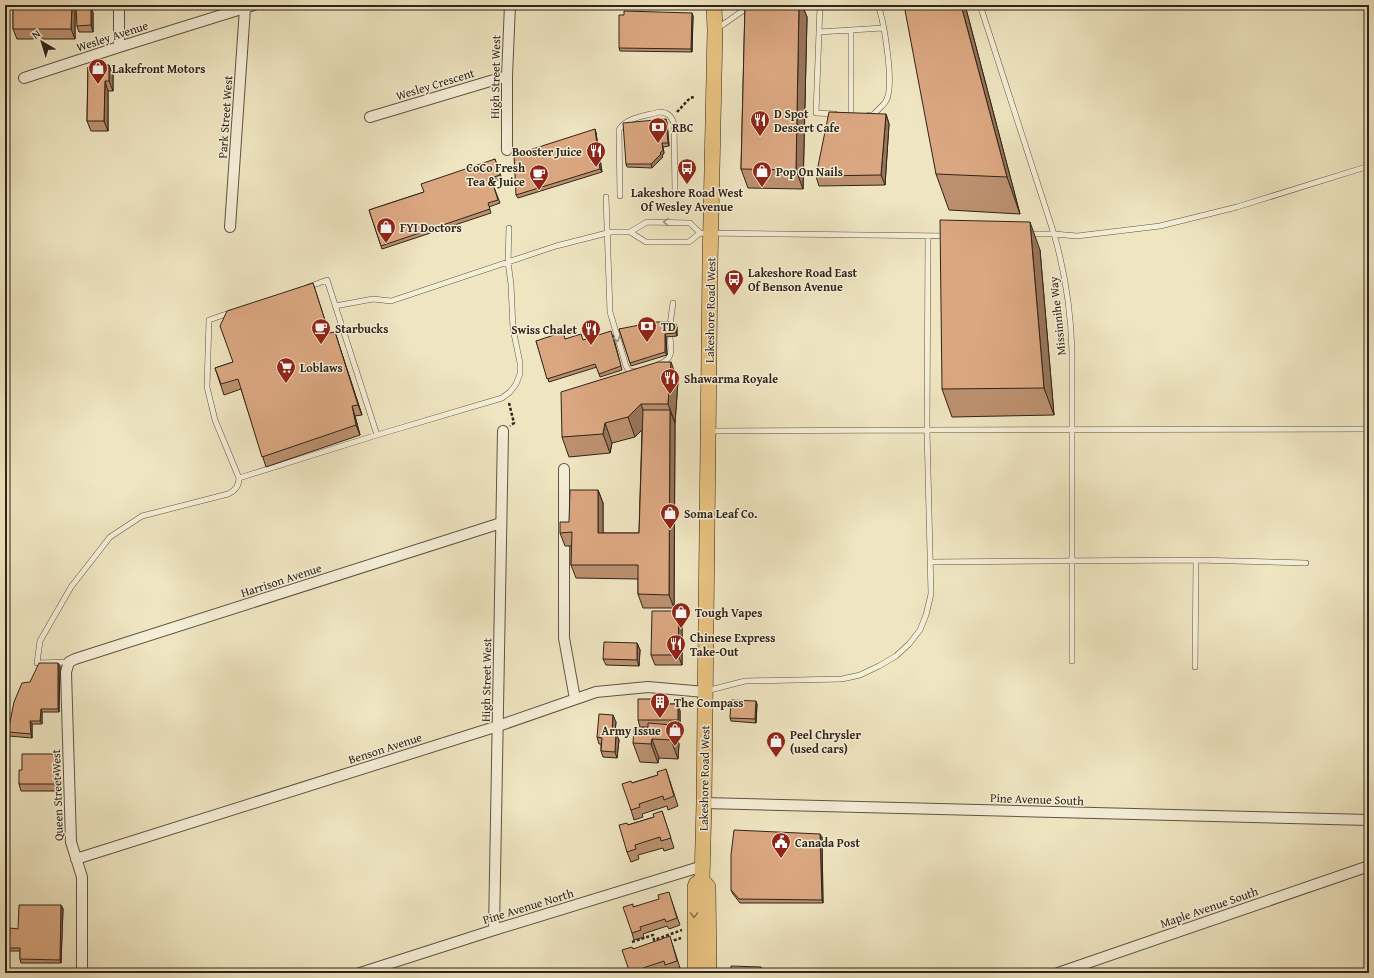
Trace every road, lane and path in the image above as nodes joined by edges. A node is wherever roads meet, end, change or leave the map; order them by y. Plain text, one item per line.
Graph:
1 (119, 5) edge
2 (510, 5) edge
3 (714, 5) edge
4 (751, 5) edge
5 (813, 5) edge
6 (820, 5) edge
7 (827, 5) edge
8 (878, 5) edge
9 (980, 5) edge
10 (249, 6) edge
11 (883, 28) junction
12 (715, 30) junction
13 (851, 30) junction
14 (819, 32) junction
15 (119, 47) junction
16 (507, 76) junction
17 (24, 78) dead end
18 (694, 97) dead end
19 (851, 114) junction
20 (858, 114) edge
21 (866, 115) edge
22 (370, 117) dead end
23 (672, 118) junction
24 (507, 150) dead end
25 (1369, 166) edge
26 (675, 192) dead end
27 (620, 196) dead end
28 (606, 197) dead end
29 (230, 227) dead end
30 (509, 228) dead end
31 (630, 232) junction
32 (607, 233) junction
33 (706, 233) junction
34 (1022, 234) edge
35 (1054, 234) junction
36 (928, 236) junction
37 (952, 236) edge
38 (508, 262) junction
39 (300, 289) edge
40 (673, 303) dead end
41 (335, 306) junction
42 (239, 310) edge
43 (670, 325) edge
44 (670, 337) edge
45 (650, 367) edge
46 (643, 369) edge
47 (506, 395) junction
48 (1369, 429) edge
49 (927, 430) junction
50 (1071, 430) junction
51 (503, 431) joint
52 (708, 432) junction
53 (377, 435) junction
54 (564, 469) dead end
55 (239, 478) junction
56 (501, 523) junction
57 (1196, 560) junction
58 (1072, 561) junction
59 (931, 562) junction
60 (1306, 563) dead end
61 (1072, 661) dead end
62 (68, 662) junction
63 (1196, 667) dead end
64 (705, 692) junction
65 (575, 699) junction
66 (498, 726) junction
67 (704, 803) junction
68 (1369, 820) edge
69 (76, 859) junction
70 (1369, 866) edge
71 (703, 873) junction
72 (494, 930) junction
73 (694, 930) junction
74 (632, 942) dead end
75 (666, 943) edge
76 (82, 973) edge
77 (360, 973) edge
78 (695, 973) edge
79 (709, 973) edge
80 (1058, 973) edge

1 - 15 street
2 - 16 street, High Street West
3 - 12 main road, Lakeshore Road West
4 - 12 lane
5 - 6 lane
6 - 7 lane
6 - 14 lane
8 - 11 lane
9 - 35 lane, Missinnihe Way
10 - 15 street, Wesley Avenue
10 - 29 street, Park Street West
11 - 13 lane
11 - 21 lane
12 - 33 main road, Lakeshore Road West
13 - 14 lane
13 - 19 lane
14 - 19 lane
15 - 17 street, Wesley Avenue
16 - 22 street, Wesley Crescent
16 - 24 street, High Street West
18 - 23 path
19 - 20 lane
23 - 26 lane
23 - 27 lane
25 - 35 lane
28 - 32 lane
30 - 38 lane
31 - 32 lane
31 - 33 lane
33 -> 31 lane
32 - 38 lane
32 -> 46 lane
33 - 36 lane
33 - 52 main road, Lakeshore Road West
34 - 35 lane
35 - 50 lane, Missinnihe Way
36 - 37 lane
36 - 49 lane
38 - 41 lane
38 - 47 lane
39 - 41 lane
40 - 43 lane
41 - 53 lane
42 - 55 lane
44 - 45 lane
47 - 51 path
47 - 53 lane
48 - 50 lane
49 - 50 lane
49 - 52 lane
49 - 59 lane
50 - 58 lane, Missinnihe Way
51 - 56 street, High Street West
52 - 64 main road, Lakeshore Road West
53 - 55 lane
54 - 65 street
55 - 62 lane
56 - 62 street, Harrison Avenue
56 - 66 street, High Street West
57 - 58 lane
57 - 60 lane
57 - 63 lane
58 - 59 lane
58 - 61 lane, Missinnihe Way
59 - 64 lane
62 - 69 street, Queen Street West
64 - 65 street, Benson Avenue
64 - 67 main road, Lakeshore Road West
65 - 66 street, Benson Avenue
66 - 69 street, Benson Avenue
66 - 72 street, High Street West
67 - 68 street, Pine Avenue South
67 - 71 main road, Lakeshore Road West
69 - 76 street, Queen Street West
70 - 80 street, Maple Avenue South
71 - 72 street, Pine Avenue North
71 -> 73 main road, Lakeshore Road West
71 - 79 main road, Lakeshore Road West
72 - 77 street, Pine Avenue North
73 - 74 path
73 - 75 path
73 - 78 main road, Lakeshore Road West

